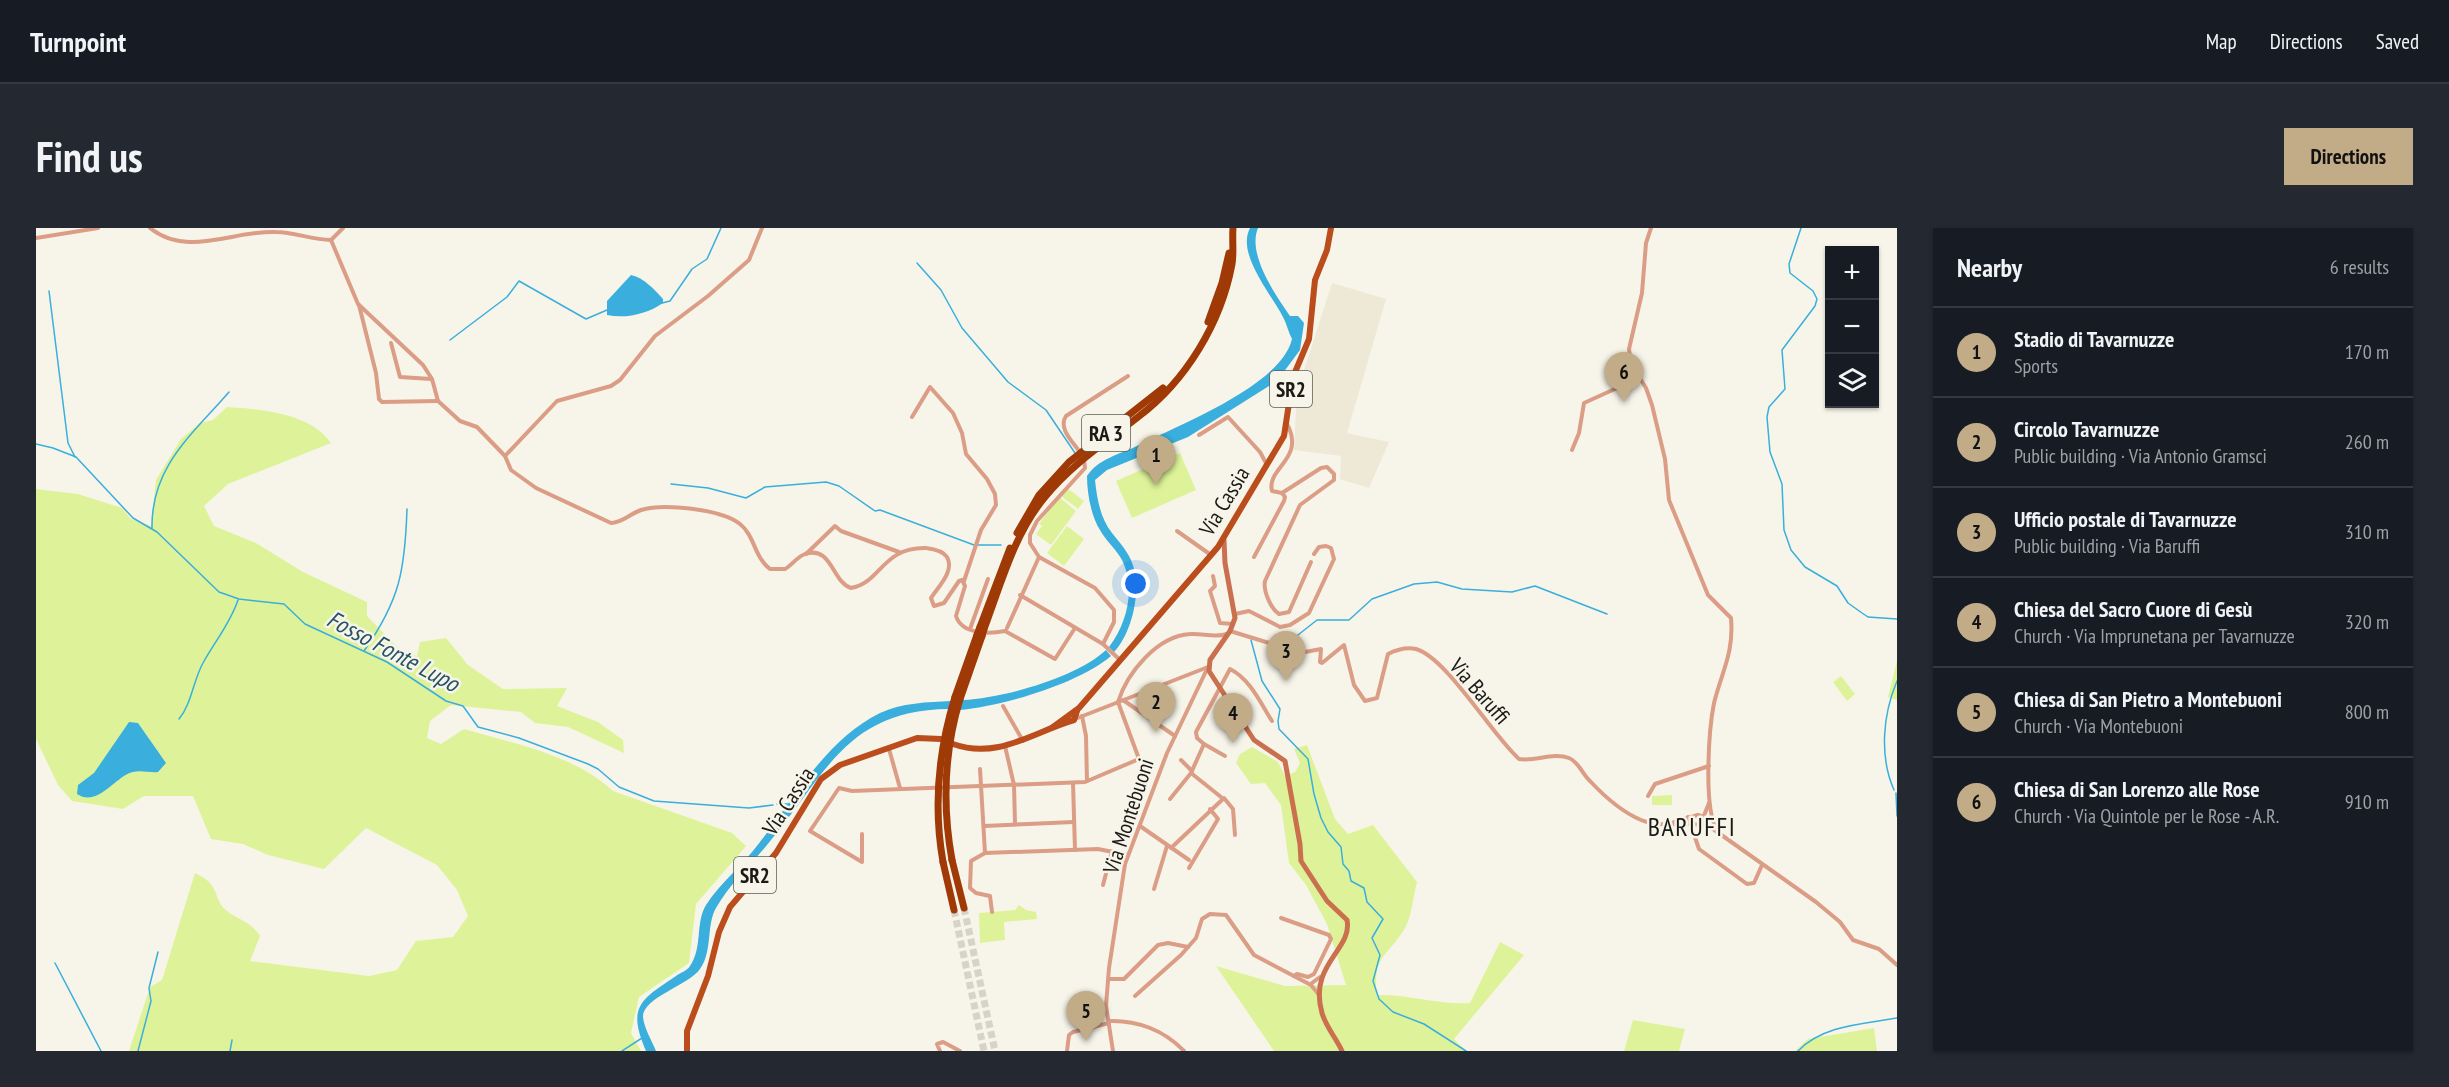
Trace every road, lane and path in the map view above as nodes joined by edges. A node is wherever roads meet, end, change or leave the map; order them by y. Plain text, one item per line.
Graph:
1 (98, 228) edge
2 (150, 228) edge
3 (343, 228) edge
4 (762, 228) edge
5 (1233, 228) edge
6 (1331, 228) edge
7 (1651, 228) edge
8 (36, 238) edge
9 (331, 240) junction
10 (358, 304) junction
11 (391, 343) dead end
12 (1128, 376) dead end
13 (1640, 378) junction
14 (432, 379) junction
15 (438, 401) junction
16 (912, 417) dead end
17 (1287, 424) junction
18 (1199, 435) dead end
19 (1572, 450) dead end
20 (1079, 451) dead end
21 (505, 456) junction
22 (1084, 460) dead end
23 (1267, 465) junction
24 (1282, 494) junction
25 (1177, 531) dead end
26 (1224, 540) junction
27 (1215, 551) junction
28 (899, 552) junction
29 (805, 554) junction
30 (1314, 554) dead end
31 (1039, 557) junction
32 (1254, 557) dead end
33 (1225, 560) junction
34 (1311, 562) dead end
35 (1213, 576) dead end
36 (988, 579) dead end
37 (964, 581) junction
38 (1020, 596) junction
39 (1235, 614) junction
40 (1233, 624) junction
41 (1075, 628) junction
42 (970, 629) junction
43 (1007, 631) junction
44 (1229, 632) junction
45 (1218, 636) junction
46 (1104, 645) junction
47 (1221, 645) junction
48 (1118, 658) junction
49 (1209, 667) junction
50 (1219, 689) junction
51 (957, 698) junction
52 (1120, 701) junction
53 (1003, 706) dead end
54 (1076, 716) junction
55 (1272, 721) dead end
56 (1175, 736) junction
57 (940, 739) dead end
58 (1023, 741) junction
59 (953, 744) dead end
60 (1204, 744) junction
61 (1005, 746) junction
62 (889, 749) junction
63 (1225, 756) dead end
64 (1180, 760) dead end
65 (1709, 766) junction
66 (980, 769) dead end
67 (1192, 772) junction
68 (1087, 782) junction
69 (1073, 783) junction
70 (1014, 785) junction
71 (981, 787) junction
72 (900, 788) junction
73 (1648, 796) dead end
74 (1221, 797) dead end
75 (1170, 799) dead end
76 (1710, 802) junction
77 (1210, 809) junction
78 (1703, 816) junction
79 (1688, 817) junction
80 (1712, 820) junction
81 (1074, 822) junction
82 (1670, 823) junction
83 (1690, 823) junction
84 (1016, 824) junction
85 (1704, 825) junction
86 (984, 826) junction
87 (1140, 826) junction
88 (1719, 833) junction
89 (862, 834) dead end
90 (1235, 835) dead end
91 (1169, 847) junction
92 (1075, 850) junction
93 (1112, 851) junction
94 (985, 853) junction
95 (1128, 855) junction
96 (1189, 860) dead end
97 (1762, 865) junction
98 (1190, 867) dead end
99 (1103, 885) dead end
100 (1154, 889) dead end
101 (964, 908) tunnel mouth
102 (954, 910) tunnel mouth
103 (992, 912) dead end
104 (1281, 918) dead end
105 (1188, 947) junction
106 (1324, 955) junction
107 (1331, 958) junction
108 (1897, 965) edge
109 (1294, 976) junction
110 (1320, 977) junction
111 (1110, 979) junction
112 (1310, 983) junction
113 (1320, 985) junction
114 (1135, 996) dead end
115 (1320, 996) junction
116 (1109, 1022) junction
117 (687, 1051) edge
118 (940, 1051) edge
119 (960, 1051) edge
120 (1067, 1051) edge
121 (1113, 1051) edge
122 (1184, 1051) edge
123 (1342, 1051) edge

1 - 8 street
2 - 9 street
3 - 9 street
4 - 21 street
5 - 51 highway, RA 3
6 - 17 main road, Via Cassia / SR2
7 - 13 street
9 - 10 street
10 - 14 street
10 - 15 street
11 - 14 street
12 - 20 street
13 - 19 street
13 - 65 street
14 - 15 street
15 - 21 street
16 - 37 street
17 - 23 main road, Via Cassia / SR2
17 - 24 street
18 - 23 street, Via Cassia
21 - 29 street
22 - 31 street
23 - 26 main road, Via Cassia / SR2
24 - 32 street
24 - 34 street
25 - 27 street, Via Cassia
26 - 27 main road, Via Cassia / SR2
26 - 33 main road
27 - 33 main road
27 - 48 main road, Via Cassia / SR2
28 - 29 street
28 - 29 street
28 - 37 street
30 - 39 street
31 - 38 street
31 - 46 street
33 - 39 main road
35 - 40 street
36 - 42 street
37 - 42 street
38 - 41 street
38 - 43 street
39 - 40 main road, Via Montebuoni
40 - 44 main road, Via Montebuoni
41 - 43 street
41 - 46 street
42 - 43 street
44 - 45 street
44 - 47 main road, Via Montebuoni
44 - 82 street, Via Baruffi
45 - 47 street
45 - 52 street
46 - 48 street
47 - 49 main road, Via Montebuoni
48 - 54 main road, Via Cassia / SR2
49 - 50 main road
49 - 52 street
49 - 56 street, Via Montebuoni
50 - 55 street
50 - 60 street
50 - 107 main road
51 - 101 highway, RA 3, bridge
51 - 102 highway, RA 3, bridge
52 - 54 street
52 - 56 street
52 - 68 street
53 - 58 street
54 - 58 main road
54 - 68 street
56 - 87 street, Via Montebuoni
57 - 62 main road, Via Cassia / SR2
58 - 61 main road
59 - 61 main road
60 - 63 street
60 - 67 street
61 - 70 street
62 - 72 street
62 - 117 main road, Via Cassia / SR2
64 - 67 street
65 - 73 street
65 - 76 street
66 - 71 street
67 - 74 street
67 - 75 street
68 - 69 street
69 - 70 street
69 - 81 street
70 - 71 street
70 - 84 street
71 - 72 street
71 - 86 street
72 - 89 street
76 - 78 street
76 - 80 street
77 - 90 street
77 - 91 street
77 - 98 street
78 - 79 street, Via Baruffi
78 - 80 street, Via Baruffi
78 - 85 street
79 - 82 street, Via Baruffi
79 - 83 street
80 - 85 street
80 - 88 street
81 - 84 street
81 - 92 street
82 - 83 street, Via Baruffi
83 - 85 street, Via Baruffi
83 - 97 street
84 - 86 street
85 - 88 street, Via Baruffi
86 - 94 street
87 - 91 street
87 - 95 street, Via Montebuoni
88 - 97 street, Via Baruffi
91 - 96 street
91 - 100 street
92 - 93 street
92 - 94 street
93 - 95 street
93 - 99 street
94 - 103 street
95 - 111 street, Via Montebuoni
97 - 108 street, Via Baruffi
104 - 106 street
105 - 109 street
105 - 111 street
105 - 114 street
106 - 107 street
106 - 109 street
107 - 110 main road
109 - 112 street
110 - 112 street
110 - 113 main road
111 - 116 street, Via Montebuoni
112 - 113 street
112 - 115 street
113 - 115 main road
115 - 123 main road
116 - 120 street
116 - 121 street, Via Montebuoni
116 - 122 street
118 - 119 street

